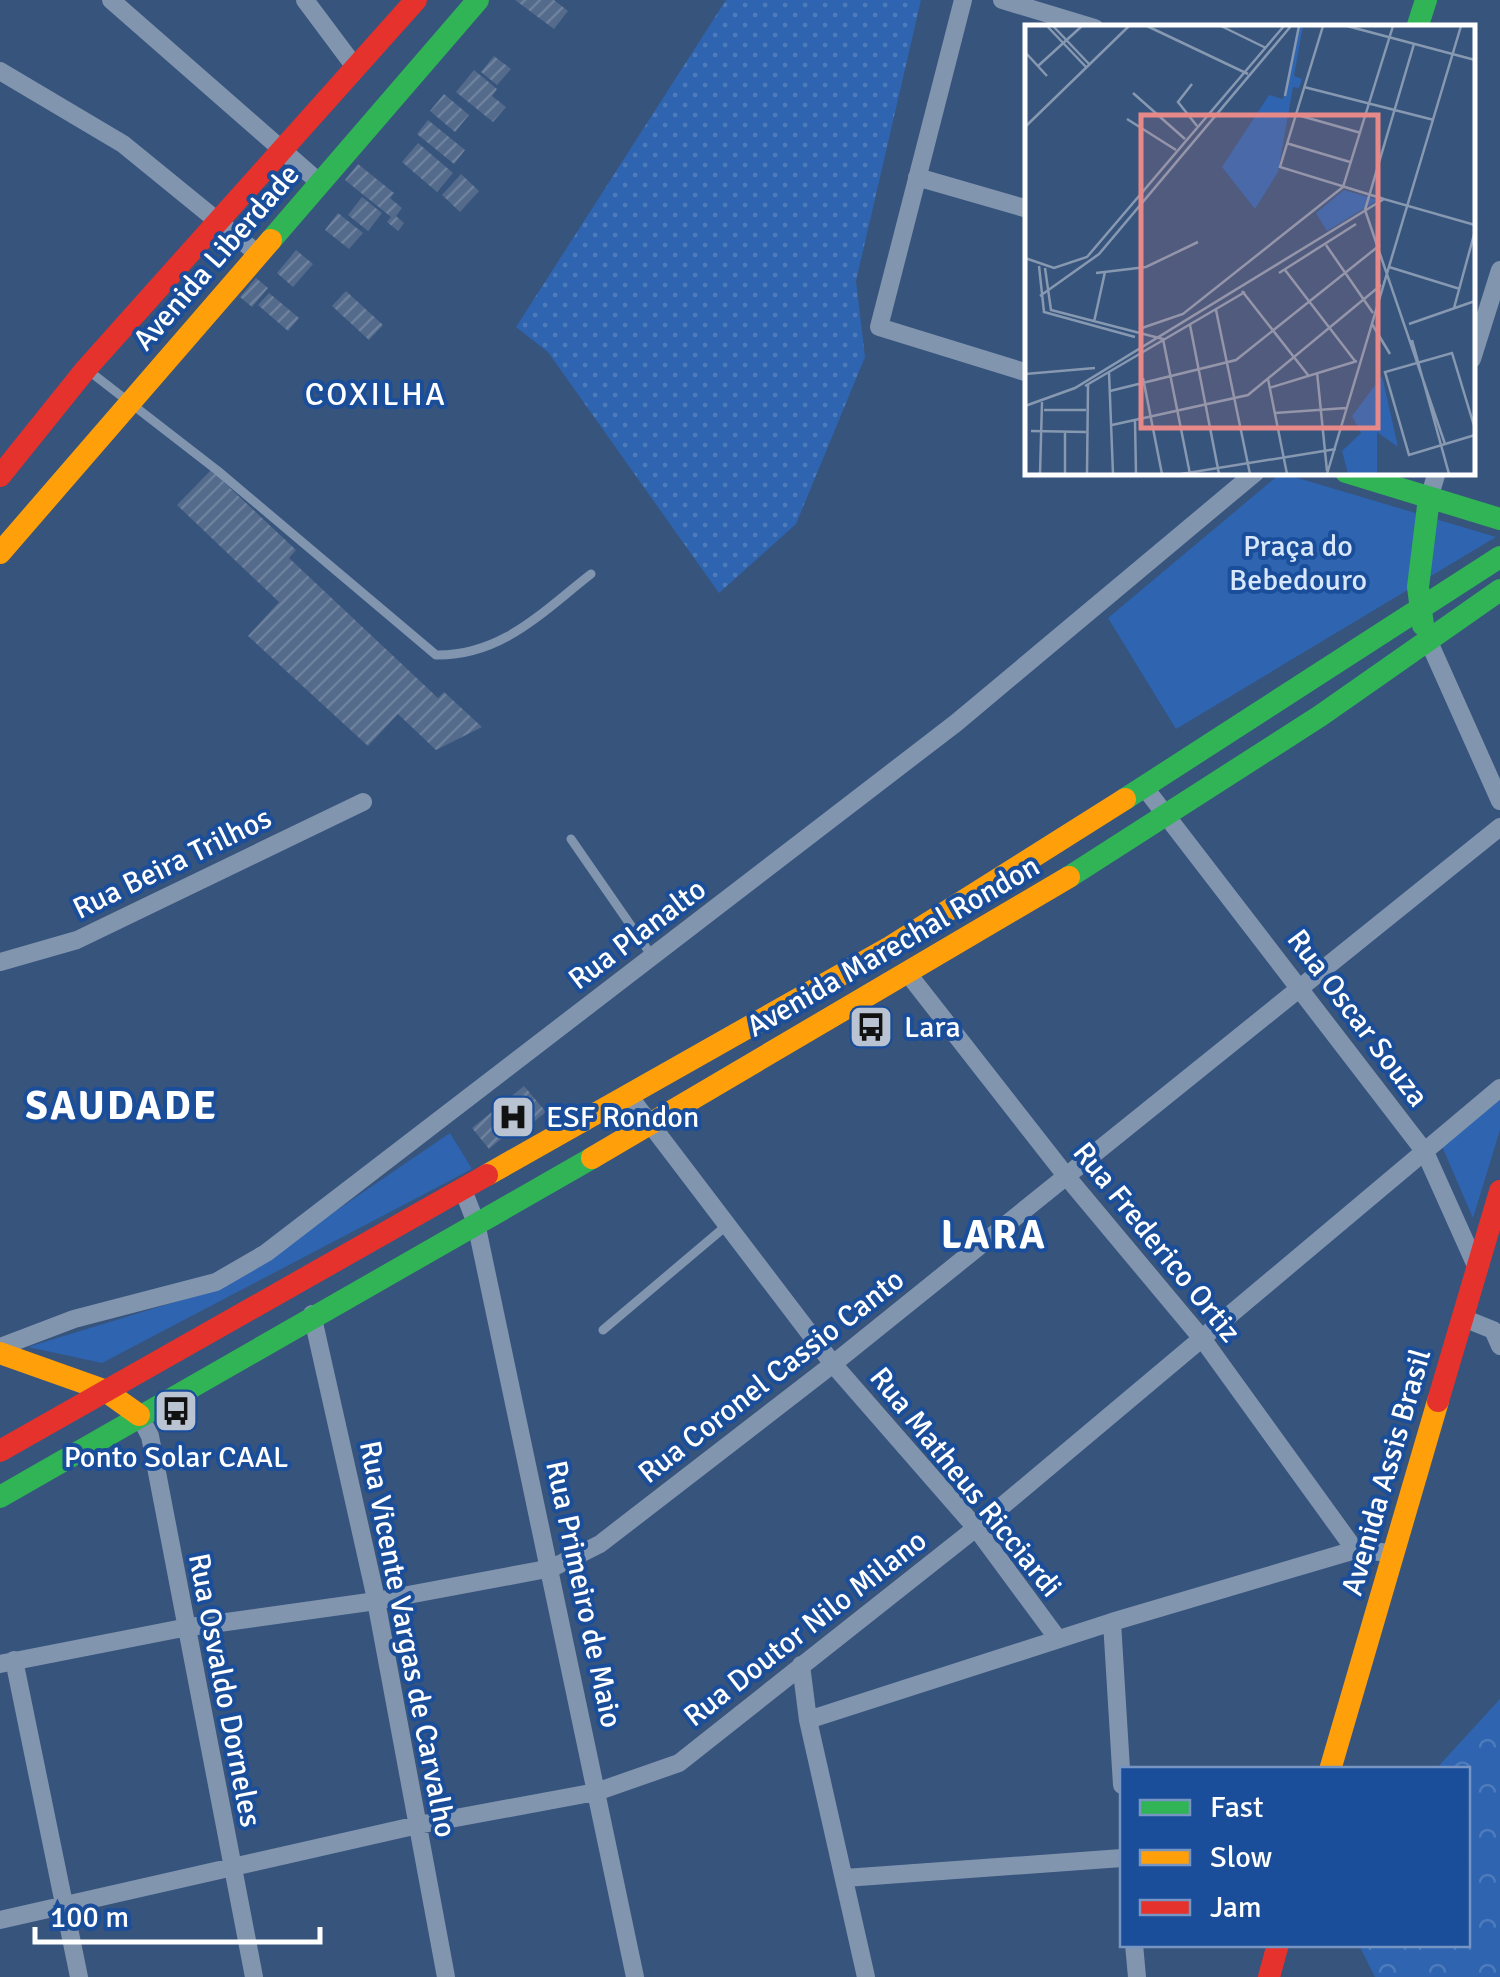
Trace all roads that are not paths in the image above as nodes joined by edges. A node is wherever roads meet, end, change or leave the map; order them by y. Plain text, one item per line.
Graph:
1 (111, 0) edge
2 (304, 0) edge
3 (416, 0) edge
4 (478, 0) edge
5 (964, 0) edge
6 (1002, 0) edge
7 (1426, 0) edge
8 (1085, 25) edge
9 (1418, 25) edge
10 (355, 66) junction
11 (0, 71) edge
12 (281, 148) junction
13 (917, 177) junction
14 (320, 183) junction
15 (1025, 208) edge
16 (218, 219) junction
17 (258, 254) junction
18 (1500, 270) edge
19 (1475, 349) edge
20 (86, 369) junction
21 (1025, 372) edge
22 (130, 403) junction
23 (1252, 475) edge
24 (1356, 475) edge
25 (1436, 475) edge
26 (0, 476) edge
27 (1430, 498) junction
28 (1500, 518) edge
29 (0, 553) edge
30 (1500, 557) edge
31 (590, 574) dead end
32 (1500, 590) edge
33 (1420, 613) junction
34 (1429, 642) junction
35 (1145, 788) junction
36 (1500, 801) edge
37 (363, 802) dead end
38 (1168, 819) junction
39 (1500, 827) edge
40 (570, 839) dead end
41 (652, 956) junction
42 (0, 962) edge
43 (909, 974) junction
44 (1302, 987) junction
45 (1500, 1088) edge
46 (629, 1096) junction
47 (647, 1123) junction
48 (1425, 1152) junction
49 (1067, 1177) junction
50 (463, 1190) junction
51 (1500, 1191) edge
52 (476, 1223) junction
53 (726, 1226) junction
54 (1478, 1268) junction
55 (312, 1314) junction
56 (1462, 1318) junction
57 (603, 1330) dead end
58 (1204, 1341) junction
59 (1500, 1346) edge
60 (0, 1350) edge
61 (833, 1364) junction
62 (104, 1390) junction
63 (138, 1415) junction
64 (0, 1452) edge
65 (2, 1490) edge
66 (976, 1528) junction
67 (1355, 1550) junction
68 (1394, 1553) junction
69 (552, 1568) junction
70 (376, 1601) junction
71 (1112, 1622) junction
72 (183, 1628) junction
73 (1058, 1640) junction
74 (7, 1662) edge
75 (801, 1665) junction
76 (808, 1720) junction
77 (1121, 1767) edge
78 (1331, 1767) edge
79 (596, 1792) junction
80 (418, 1824) junction
81 (1120, 1858) edge
82 (232, 1867) junction
83 (845, 1878) junction
84 (65, 1905) junction
85 (0, 1920) edge
86 (1134, 1947) edge
87 (1277, 1947) edge
88 (79, 1977) edge
89 (254, 1977) edge
90 (446, 1977) edge
91 (635, 1977) edge
92 (866, 1977) edge
93 (1136, 1977) edge
94 (1269, 1977) edge

1 - 12 street
2 - 10 street
3 - 10 main road, Avenida Liberdade
4 - 14 main road, Avenida Liberdade
5 - 13 street
6 - 8 street
7 - 9 main road
10 - 12 main road, Avenida Liberdade
11 - 16 street
12 - 14 street
12 - 16 main road, Avenida Liberdade
13 - 15 street
13 - 21 street
14 - 17 main road, Avenida Liberdade
16 - 17 street
16 - 20 main road, Avenida Liberdade
17 - 22 main road, Avenida Liberdade
18 - 19 street
20 - 22 lane
20 - 26 main road, Avenida Liberdade
22 - 29 main road, Avenida Liberdade
22 - 31 lane
23 - 41 street, Rua Planalto
24 - 27 main road
25 - 27 street
27 - 28 main road
27 - 33 main road
30 - 33 main road, Avenida Marechal Rondon
32 - 34 main road, Avenida Marechal Rondon
33 - 34 main road
33 - 35 main road, Avenida Marechal Rondon
34 - 36 street
34 - 38 main road, Avenida Marechal Rondon
35 - 38 street
35 - 46 main road, Avenida Marechal Rondon
37 - 42 street, Rua Beira Trilhos
38 - 43 main road, Avenida Marechal Rondon
38 - 44 street, Rua Oscar Souza
39 - 44 street, Rua Coronel Cassio Canto
40 - 41 lane
41 - 60 street, Rua Planalto
43 - 47 main road, Avenida Marechal Rondon
43 - 49 street, Rua Frederico Ortiz
44 - 48 street, Rua Oscar Souza
44 - 49 street, Rua Coronel Cassio Canto
45 - 48 street, Rua Doutor Nilo Milano
46 - 47 street
46 - 50 main road, Avenida Marechal Rondon
47 - 52 main road, Avenida Marechal Rondon
47 - 53 street, Rua Matheus Ricciardi
48 - 54 street, Rua Oscar Souza
48 - 58 street, Rua Doutor Nilo Milano
49 - 58 street, Rua Frederico Ortiz
49 - 61 street, Rua Coronel Cassio Canto
50 - 52 street
50 - 62 main road, Avenida Marechal Rondon
51 - 54 main road, Avenida Assis Brasil
52 - 55 main road, Avenida Marechal Rondon
52 - 69 street, Rua Primeiro de Maio
53 - 57 lane
53 - 61 street, Rua Matheus Ricciardi
54 - 56 main road, Avenida Assis Brasil
55 - 63 main road, Avenida Marechal Rondon
55 - 70 street, Rua Vicente Vargas de Carvalho
56 - 59 street
56 - 68 main road, Avenida Assis Brasil
58 - 66 street, Rua Doutor Nilo Milano
58 - 67 street, Rua Frederico Ortiz
60 - 62 main road
61 - 66 street, Rua Matheus Ricciardi
61 - 69 street, Rua Coronel Cassio Canto
62 - 63 main road
62 - 64 main road, Avenida Marechal Rondon
63 - 65 main road, Avenida Marechal Rondon
63 - 72 street, Rua Osvaldo Dorneles
66 - 73 street, Rua Matheus Ricciardi
66 - 75 street, Rua Doutor Nilo Milano
67 - 68 street
67 - 71 street
68 - 78 main road, Avenida Assis Brasil
69 - 70 street, Rua Coronel Cassio Canto
69 - 79 street, Rua Primeiro de Maio
70 - 72 street, Rua Coronel Cassio Canto
70 - 80 street, Rua Vicente Vargas de Carvalho
71 - 73 street
71 - 77 street
72 - 74 street, Rua Coronel Cassio Canto
72 - 82 street, Rua Osvaldo Dorneles
73 - 76 street
74 - 84 street
75 - 76 street
75 - 79 street, Rua Doutor Nilo Milano
76 - 83 street
79 - 80 street, Rua Doutor Nilo Milano
79 - 91 street, Rua Primeiro de Maio
80 - 82 street, Rua Doutor Nilo Milano
80 - 90 street, Rua Vicente Vargas de Carvalho
81 - 83 street
82 - 84 street, Rua Doutor Nilo Milano
82 - 89 street, Rua Osvaldo Dorneles
83 - 92 street
84 - 85 street, Rua Doutor Nilo Milano
84 - 88 street
86 - 93 street
87 - 94 main road

